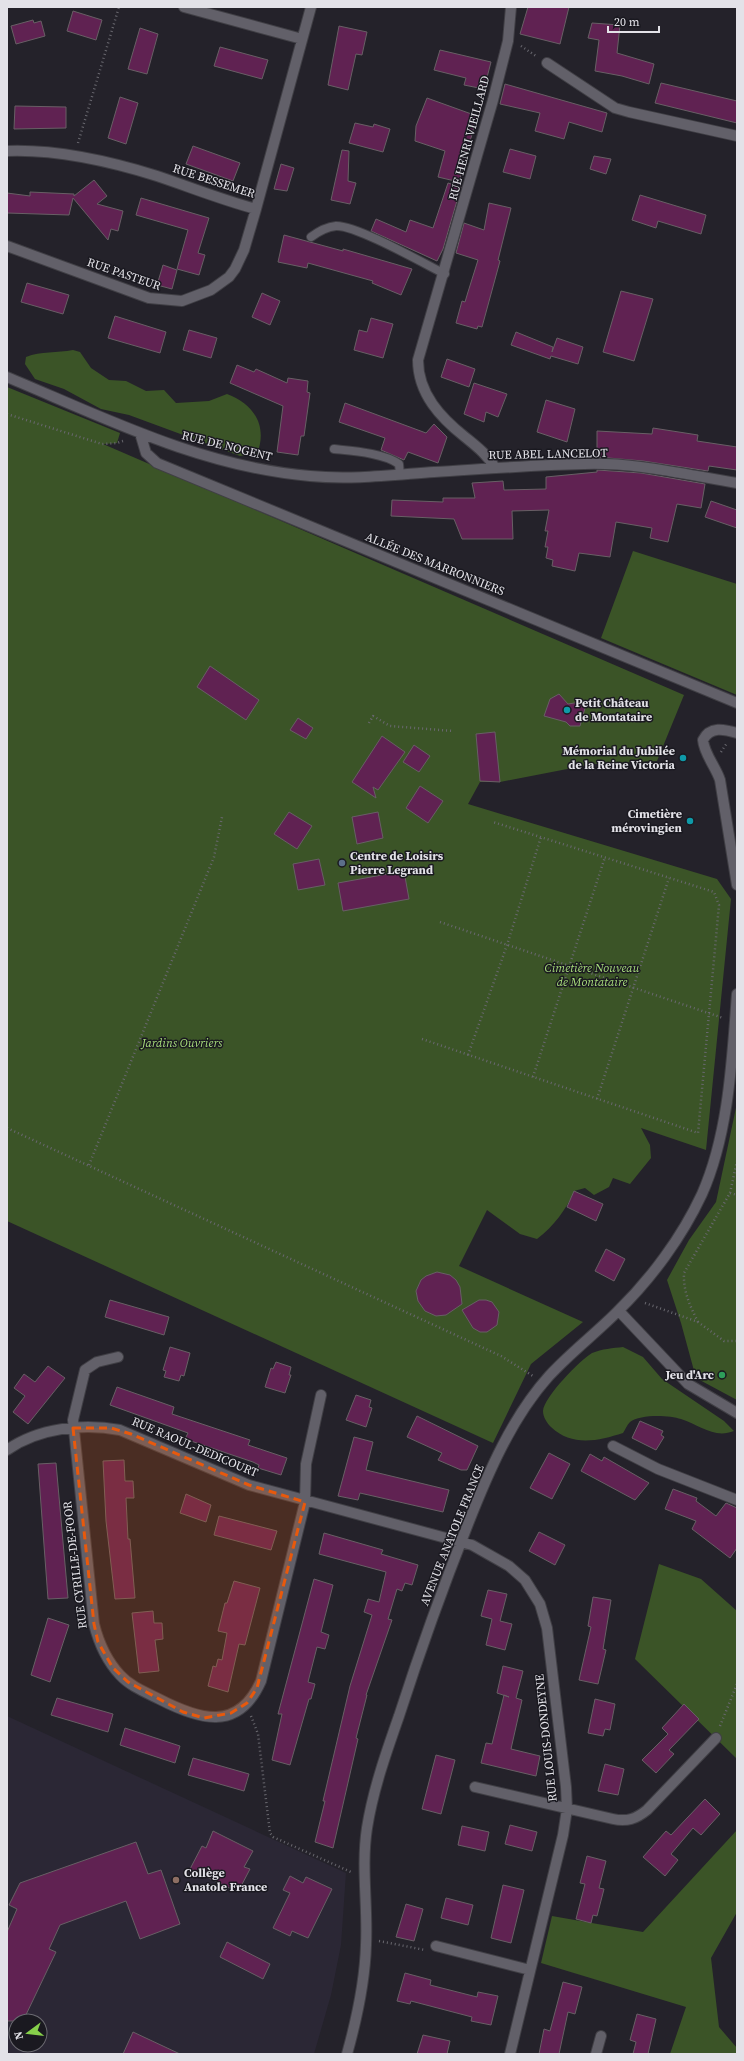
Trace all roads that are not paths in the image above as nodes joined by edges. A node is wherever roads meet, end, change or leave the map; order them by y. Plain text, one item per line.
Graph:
1 (184, 7) edge
2 (312, 7) edge
3 (511, 7) edge
4 (302, 39) junction
5 (547, 63) road end
6 (737, 136) edge
7 (7, 151) edge
8 (256, 209) junction
9 (311, 237) dead end
10 (7, 246) edge
11 (444, 274) junction
12 (7, 377) edge
13 (140, 433) junction
14 (334, 449) dead end
15 (495, 468) junction
16 (455, 471) joint
17 (400, 475) junction
18 (737, 483) edge
19 (737, 703) edge
20 (735, 732) edge
21 (737, 885) edge
22 (737, 994) edge
23 (619, 1311) junction
24 (118, 1357) dead end
25 (321, 1394) dead end
26 (737, 1413) edge
27 (73, 1428) junction
28 (613, 1446) dead end
29 (7, 1450) edge
30 (737, 1500) edge
31 (305, 1502) junction
32 (461, 1542) junction
33 (716, 1738) road end
34 (475, 1787) dead end
35 (567, 1809) junction
36 (436, 1946) road end
37 (530, 1970) junction
38 (601, 2036) dead end
39 (347, 2054) edge
40 (510, 2054) edge
41 (596, 2054) edge

1 - 4 street
2 - 4 street, RUE BESSEMER
3 - 11 street, RUE HENRI VIEILLARD
4 - 8 street, RUE BESSEMER
5 - 6 street
7 - 8 street, RUE BESSEMER
8 - 10 street, RUE PASTEUR
9 - 11 lane
11 - 15 street, RUE HENRI VIEILLARD
12 - 13 street, RUE DE NOGENT
13 - 17 street, RUE DE NOGENT
13 - 19 street, ALLÉE DES MARRONNIERS
14 - 17 lane
15 - 16 street, RUE ABEL LANCELOT
15 - 18 street, RUE ABEL LANCELOT
16 - 17 street, RUE DE NOGENT
20 - 21 street
22 - 23 street, AVENUE ANATOLE FRANCE
23 - 26 street
23 - 32 street, AVENUE ANATOLE FRANCE
24 - 27 street
25 - 31 street
27 - 29 street, RUE RAOUL-DEDICOURT
27 - 31 street, RUE RAOUL-DEDICOURT
27 - 31 street, RUE CYRILLE-DE-FOOR
28 - 30 street
31 - 32 street, RUE RAOUL-DEDICOURT
32 - 35 street, RUE LOUIS-DONDEYNE
32 - 39 street, AVENUE ANATOLE FRANCE
33 - 35 street
34 - 35 street
35 - 37 street, RUE LOUIS-DONDEYNE
36 - 37 street
37 - 40 street, RUE LOUIS-DONDEYNE
38 - 41 street

